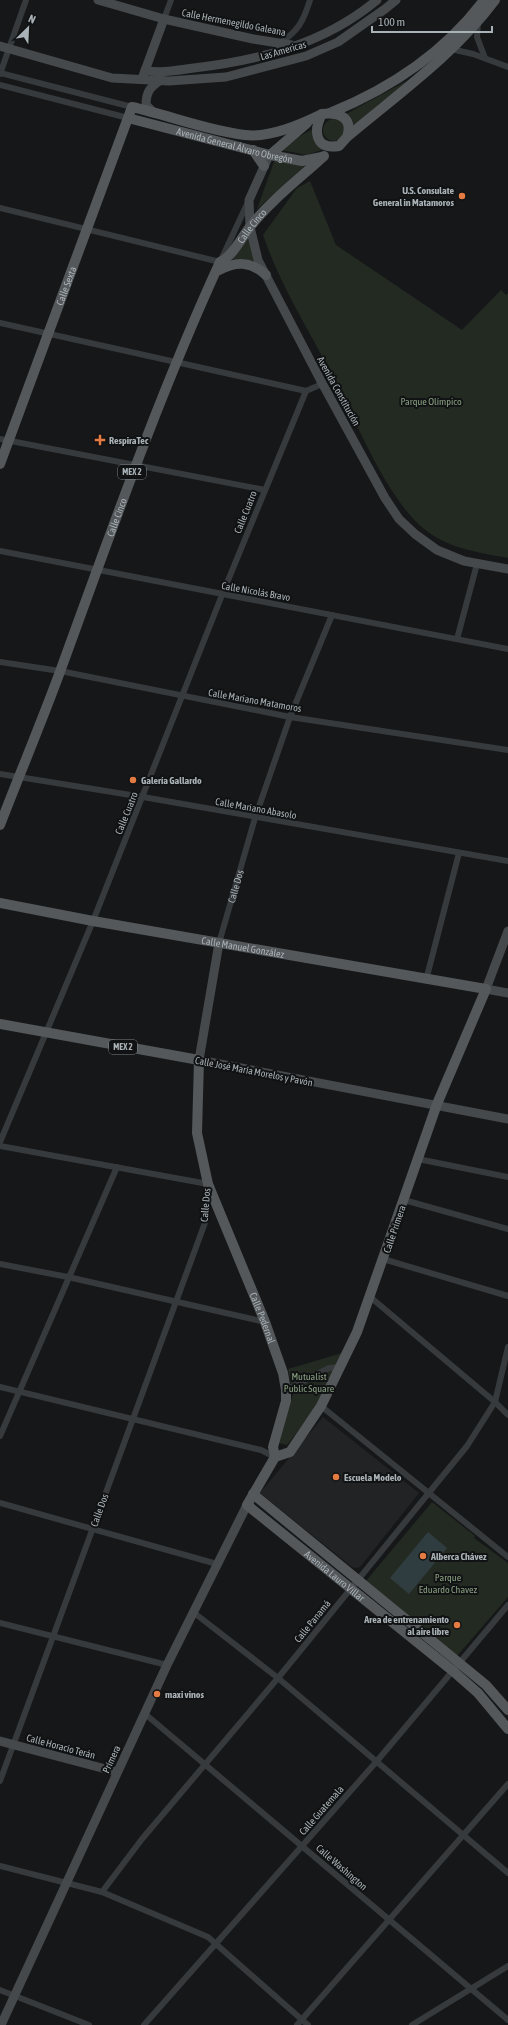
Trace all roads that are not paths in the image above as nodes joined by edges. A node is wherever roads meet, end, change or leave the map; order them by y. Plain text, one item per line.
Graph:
1 (26, 0) edge
2 (98, 0) edge
3 (171, 0) edge
4 (310, 0) edge
5 (377, 0) edge
6 (396, 0) edge
7 (487, 2) edge
8 (164, 19) junction
9 (478, 21) junction
10 (253, 39) junction
11 (279, 44) junction
12 (298, 45) junction
13 (0, 46) edge
14 (447, 46) junction
15 (9, 49) junction
16 (485, 58) junction
17 (250, 59) junction
18 (226, 64) junction
19 (508, 67) edge
20 (0, 74) edge
21 (143, 74) junction
22 (226, 77) junction
23 (161, 80) junction
24 (0, 85) edge
25 (52, 87) junction
26 (50, 98) junction
27 (132, 107) junction
28 (153, 112) junction
29 (326, 114) junction
30 (128, 118) junction
31 (312, 119) junction
32 (200, 124) junction
33 (196, 135) junction
34 (347, 137) junction
35 (339, 146) junction
36 (253, 150) junction
37 (270, 155) junction
38 (324, 156) junction
39 (264, 166) junction
40 (249, 200) junction
41 (0, 208) edge
42 (250, 227) junction
43 (86, 229) junction
44 (225, 263) junction
45 (266, 275) junction
46 (0, 323) edge
47 (47, 335) junction
48 (176, 362) junction
49 (322, 384) junction
50 (306, 391) junction
51 (4, 440) edge
52 (0, 464) edge
53 (135, 465) junction
54 (265, 490) junction
55 (0, 551) edge
56 (476, 564) junction
57 (97, 569) junction
58 (508, 569) edge
59 (222, 595) junction
60 (332, 615) junction
61 (457, 639) junction
62 (508, 649) edge
63 (0, 662) edge
64 (60, 671) junction
65 (183, 697) junction
66 (290, 717) junction
67 (508, 750) edge
68 (0, 774) edge
69 (19, 777) junction
70 (143, 797) junction
71 (255, 818) junction
72 (0, 825) edge
73 (459, 853) junction
74 (508, 861) edge
75 (0, 903) edge
76 (93, 921) junction
77 (508, 931) edge
78 (219, 943) junction
79 (426, 980) junction
80 (486, 989) junction
81 (508, 993) edge
82 (0, 1024) edge
83 (46, 1033) junction
84 (199, 1060) junction
85 (437, 1104) junction
86 (508, 1119) edge
87 (0, 1142) edge
88 (0, 1146) edge
89 (418, 1159) junction
90 (116, 1167) junction
91 (508, 1177) edge
92 (208, 1184) junction
93 (404, 1200) junction
94 (508, 1229) edge
95 (383, 1259) junction
96 (0, 1264) edge
97 (68, 1277) junction
98 (369, 1296) junction
99 (508, 1296) edge
100 (177, 1302) junction
101 (265, 1322) junction
102 (508, 1347) edge
103 (341, 1367) junction
104 (0, 1387) edge
105 (286, 1390) junction
106 (18, 1392) junction
107 (495, 1402) junction
108 (321, 1406) junction
109 (508, 1415) edge
110 (132, 1420) junction
111 (0, 1436) edge
112 (275, 1457) junction
113 (430, 1493) junction
114 (253, 1494) junction
115 (0, 1503) edge
116 (247, 1505) junction
117 (92, 1529) junction
118 (508, 1557) edge
119 (217, 1564) junction
120 (358, 1580) junction
121 (351, 1588) junction
122 (508, 1605) edge
123 (193, 1612) junction
124 (0, 1623) edge
125 (54, 1636) junction
126 (167, 1665) junction
127 (456, 1667) junction
128 (278, 1678) junction
129 (508, 1710) edge
130 (144, 1713) junction
131 (508, 1729) edge
132 (0, 1741) edge
133 (13, 1745) junction
134 (377, 1761) junction
135 (205, 1765) junction
136 (118, 1772) junction
137 (0, 1781) edge
138 (508, 1784) edge
139 (464, 1834) junction
140 (302, 1846) junction
141 (0, 1866) edge
142 (508, 1873) edge
143 (67, 1882) junction
144 (102, 1892) junction
145 (390, 1921) junction
146 (217, 1943) junction
147 (508, 1966) edge
148 (473, 1989) junction
149 (0, 1990) edge
150 (15, 1995) junction
151 (302, 2020) junction
152 (508, 2020) edge
153 (1, 2025) edge
154 (89, 2025) edge
155 (144, 2025) edge
156 (297, 2025) edge
157 (308, 2025) edge
158 (412, 2025) edge

1 - 15 street
2 - 8 main road, Calle Hermenegildo Galeana
3 - 8 street
4 - 11 street
5 - 12 main road, Las Americas
6 - 22 main road, Las Americas
7 - 9 main road, Avenida General Álvaro Obregón
7 - 14 main road, Avenida General Álvaro Obregón
8 - 10 main road, Calle Hermenegildo Galeana
8 - 21 main road
9 - 14 main road, Avenida General Álvaro Obregón
9 - 16 street
10 - 11 main road, Calle Hermenegildo Galeana
10 - 17 main road
11 - 12 main road, Calle Hermenegildo Galeana
12 - 17 main road, Las Americas
13 - 15 main road
14 - 16 street
14 - 29 main road, Avenida General Álvaro Obregón
14 - 34 main road, Avenida General Álvaro Obregón
15 - 20 street
15 - 21 main road
16 - 19 street
17 - 18 main road, Las Americas
18 - 21 main road, Las Americas
18 - 22 main road
20 - 25 street
21 - 23 main road, Las Americas
22 - 23 main road, Las Americas
23 - 28 main road
24 - 26 street
25 - 26 street
25 - 27 street
26 - 30 street
27 - 28 main road, Avenida General Álvaro Obregón
27 - 30 main road, Calle Sexta
28 - 32 main road, Avenida General Álvaro Obregón
29 - 31 main road, Avenida General Álvaro Obregón
29 - 34 main road
29 - 35 main road
30 - 33 main road, Avenida General Álvaro Obregón
30 - 43 main road, Calle Sexta
31 - 32 main road, Avenida General Álvaro Obregón
31 - 37 main road
32 - 33 main road
33 - 36 main road, Avenida General Álvaro Obregón
34 - 35 main road
35 - 38 main road, Avenida General Álvaro Obregón
36 - 37 main road, Avenida General Álvaro Obregón
36 - 39 main road
37 - 38 main road, Avenida General Álvaro Obregón
37 - 39 main road, Avenida Constitución
38 - 42 main road, Calle Cinco / MEX 2
39 - 40 main road, Avenida Constitución
40 - 42 main road, Avenida Constitución
40 - 44 street
41 - 43 street
42 - 44 main road, Calle Cinco / MEX 2
42 - 45 main road, Avenida Constitución
43 - 44 street
43 - 47 main road, Calle Sexta
44 - 45 main road
44 - 48 main road, Calle Cinco / MEX 2
45 - 49 main road, Avenida Constitución
46 - 47 street
47 - 48 street
47 - 51 main road, Calle Sexta
48 - 50 street
48 - 53 main road, Calle Cinco / MEX 2
49 - 50 street
49 - 56 main road, Avenida Constitución
50 - 54 street, Calle Cuatro
51 - 52 main road, Calle Sexta
51 - 53 street
53 - 54 street
53 - 57 main road, Calle Cinco / MEX 2
54 - 59 street, Calle Cuatro
55 - 57 street, Calle Nicolás Bravo
56 - 58 main road, Avenida Constitución
56 - 61 street
57 - 59 street, Calle Nicolás Bravo
57 - 64 main road, Calle Cinco / MEX 2
59 - 60 street, Calle Nicolás Bravo
59 - 65 street, Calle Cuatro
60 - 61 street, Calle Nicolás Bravo
60 - 66 street, Calle Dos
61 - 62 street, Calle Nicolás Bravo
63 - 64 street, Calle Mariano Matamoros
64 - 65 street, Calle Mariano Matamoros
64 - 69 main road, Calle Cinco / MEX 2
65 - 66 street, Calle Mariano Matamoros
65 - 70 street, Calle Cuatro
66 - 67 street, Calle Mariano Matamoros
66 - 71 street, Calle Dos
68 - 69 street, Calle Mariano Abasolo
69 - 70 street, Calle Mariano Abasolo
69 - 72 main road, Calle Cinco / MEX 2
70 - 71 street, Calle Mariano Abasolo
70 - 76 street, Calle Cuatro
71 - 73 street, Calle Mariano Abasolo
71 - 78 street, Calle Dos
73 - 74 street, Calle Mariano Abasolo
73 - 79 street
75 - 76 main road, Calle Manuel González
76 - 78 main road, Calle Manuel González
76 - 83 street, Calle Cuatro
77 - 80 main road, Calle Primera
78 - 79 main road, Calle Manuel González
78 - 84 main road, Calle Dos
79 - 80 main road, Calle Manuel González
80 - 81 main road
80 - 85 main road, Calle Primera
82 - 83 main road, Calle José María Morelos y Pavón / MEX 2
83 - 84 main road, Calle José María Morelos y Pavón / MEX 2
83 - 87 street, Calle Cuatro
84 - 85 main road, Calle José María Morelos y Pavón
84 - 92 main road, Calle Dos
85 - 86 main road, Calle José María Morelos y Pavón
85 - 89 main road, Calle Primera
88 - 90 street
89 - 91 street
89 - 93 main road, Calle Primera
90 - 92 street
90 - 97 street
92 - 100 street, Calle Dos
92 - 101 main road, Calle Pedernal
93 - 94 street
93 - 95 main road, Calle Primera
95 - 98 main road, Calle Primera
95 - 99 street
96 - 97 street
97 - 100 street
97 - 106 street
98 - 103 main road, Calle Primera
98 - 107 street
100 - 101 street
100 - 110 street, Calle Dos
101 - 105 main road, Calle Pedernal
102 - 107 street, Calle Panamá
103 - 105 street
103 - 108 main road, Calle Primera
104 - 106 street
105 - 112 main road, Calle Pedernal
106 - 110 street
106 - 111 street
107 - 109 street
107 - 113 street, Calle Panamá
108 - 112 main road, Calle Primera
108 - 113 street
110 - 112 street
110 - 117 street, Calle Dos
112 - 114 main road
113 - 118 street
113 - 120 street, Calle Panamá
114 - 116 main road
114 - 120 main road, Avenida Lauro Villar
115 - 117 street
116 - 119 main road, Primera
116 - 121 main road, Avenida Lauro Villar
117 - 119 street
117 - 125 street, Calle Dos
119 - 123 main road, Primera
120 - 121 street, Calle Panamá
120 - 127 main road, Avenida Lauro Villar
121 - 127 main road, Avenida Lauro Villar
121 - 128 street, Calle Panamá
122 - 127 street, Calle Guatemala
123 - 126 main road, Primera
123 - 128 street
124 - 125 street
125 - 126 street
125 - 133 street, Calle Dos
126 - 130 main road, Primera
127 - 129 main road, Avenida Lauro Villar
127 - 131 main road, Avenida Lauro Villar
127 - 134 street, Calle Guatemala
128 - 134 street
128 - 135 street, Calle Panamá
130 - 135 street, Calle Washington
130 - 136 main road, Primera
132 - 133 main road, Calle Horacio Terán
133 - 136 main road, Calle Horacio Terán
133 - 137 street, Calle Dos
134 - 139 street
134 - 140 street, Calle Guatemala
135 - 140 street, Calle Washington
135 - 144 street, Calle Panamá
136 - 143 main road, Primera
138 - 139 street
139 - 142 street
139 - 145 street
140 - 145 street, Calle Washington
140 - 146 street, Calle Guatemala
141 - 143 street
143 - 144 street
143 - 150 main road, Primera
144 - 146 street
145 - 148 street, Calle Washington
145 - 151 street
146 - 151 street
146 - 155 street, Calle Guatemala
147 - 148 street
148 - 152 street, Calle Washington
148 - 158 street
149 - 150 street
150 - 153 main road, Primera
150 - 154 street
151 - 156 street
151 - 157 street

